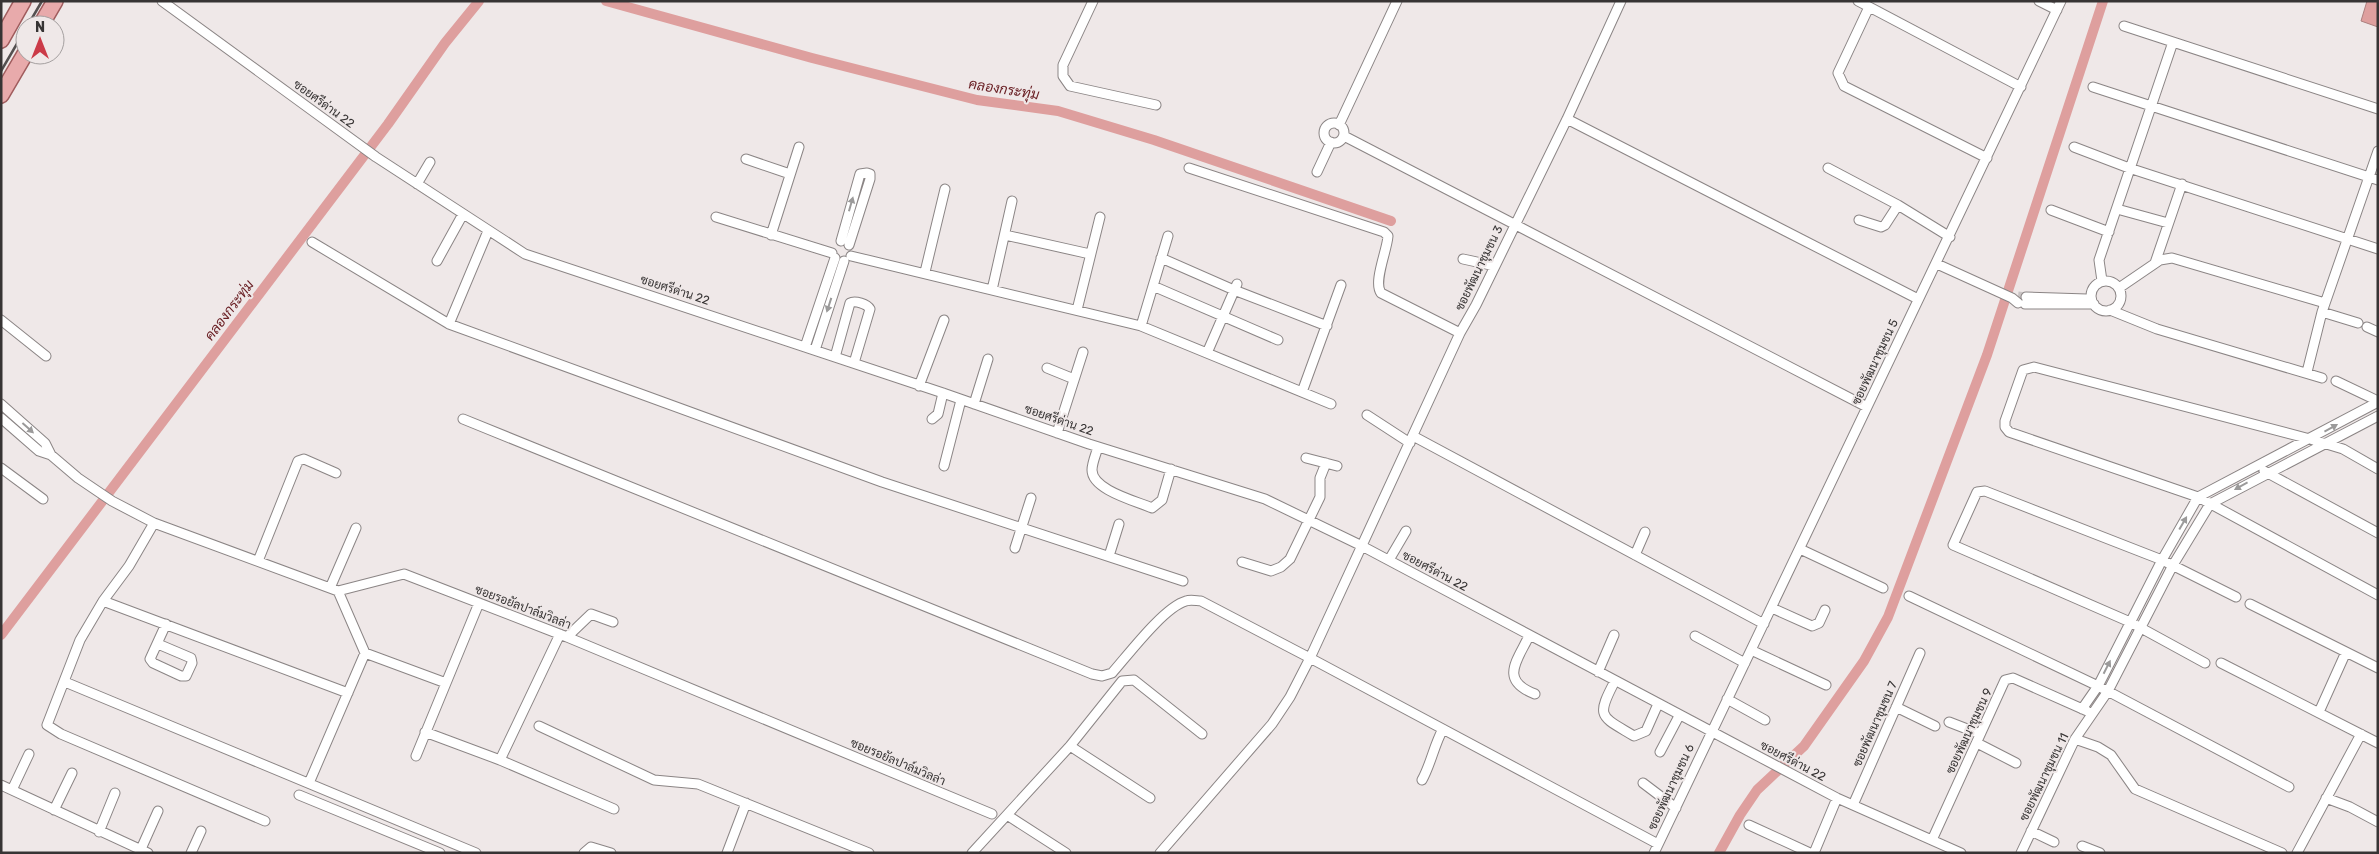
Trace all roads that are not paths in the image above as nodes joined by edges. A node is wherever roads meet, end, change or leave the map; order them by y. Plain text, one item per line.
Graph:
1 (23, 1) edge
2 (55, 1) edge
3 (162, 1) edge
4 (1093, 1) edge
5 (1397, 1) edge
6 (1621, 1) edge
7 (1858, 1) edge
8 (2039, 1) edge
9 (2061, 1) edge
10 (1868, 7) junction
11 (2057, 10) junction
12 (47, 15) edge
13 (2124, 26) dead end
14 (1, 40) edge
15 (2173, 42) junction
16 (19, 65) edge
17 (2021, 87) junction
18 (2093, 87) dead end
19 (1, 95) edge
20 (1156, 106) dead end
21 (2151, 106) junction
22 (2378, 109) edge
23 (1567, 119) junction
24 (1339, 125) junction
25 (1344, 136) junction
26 (1331, 142) junction
27 (2074, 147) dead end
28 (799, 148) dead end
29 (2378, 152) edge
30 (1987, 158) junction
31 (746, 159) dead end
32 (430, 162) dead end
33 (1189, 168) dead end
34 (1828, 168) dead end
35 (2129, 168) junction
36 (1317, 172) dead end
37 (790, 174) junction
38 (2373, 178) edge
39 (417, 184) junction
40 (2182, 184) junction
41 (945, 189) dead end
42 (1012, 201) dead end
43 (1898, 205) junction
44 (2116, 209) junction
45 (2051, 210) dead end
46 (463, 214) junction
47 (716, 217) dead end
48 (1100, 217) dead end
49 (1859, 220) dead end
50 (1515, 224) junction
51 (2168, 224) junction
52 (488, 232) junction
53 (2109, 232) junction
54 (770, 234) junction
55 (1005, 234) junction
56 (1168, 236) dead end
57 (1950, 237) junction
58 (2347, 239) junction
59 (312, 242) dead end
60 (845, 243) junction
61 (2378, 249) edge
62 (1090, 254) junction
63 (840, 257) junction
64 (1161, 258) junction
65 (1463, 259) dead end
66 (437, 261) dead end
67 (2155, 263) junction
68 (1937, 264) junction
69 (1495, 266) junction
70 (925, 272) junction
71 (2102, 281) junction
72 (1341, 285) dead end
73 (1153, 286) junction
74 (1235, 287) junction
75 (2119, 288) junction
76 (992, 290) junction
77 (1918, 300) junction
78 (2093, 302) junction
79 (2324, 307) junction
80 (1076, 310) junction
81 (2110, 310) junction
82 (1223, 316) junction
83 (1, 320) edge
84 (944, 320) dead end
85 (2358, 323) dead end
86 (449, 324) junction
87 (1141, 326) junction
88 (1327, 326) junction
89 (2368, 327) dead end
90 (2378, 332) edge
91 (1460, 333) junction
92 (1278, 340) dead end
93 (805, 347) junction
94 (815, 350) junction
95 (1083, 352) dead end
96 (1207, 352) junction
97 (46, 356) dead end
98 (835, 357) junction
99 (988, 359) dead end
100 (854, 363) junction
101 (1047, 368) dead end
102 (2307, 372) junction
103 (2322, 378) dead end
104 (1074, 379) junction
105 (2336, 380) dead end
106 (920, 386) junction
107 (1302, 392) junction
108 (944, 393) junction
109 (961, 400) junction
110 (2378, 401) edge
111 (1, 404) edge
112 (974, 404) junction
113 (1331, 404) dead end
114 (1867, 407) junction
115 (1367, 415) dead end
116 (2378, 416) edge
117 (1, 418) edge
118 (463, 419) dead end
119 (932, 419) dead end
120 (1057, 433) junction
121 (2310, 439) junction
122 (1411, 440) junction
123 (2324, 443) junction
124 (1098, 447) junction
125 (51, 455) junction
126 (1306, 458) dead end
127 (1326, 464) junction
128 (944, 466) dead end
129 (1337, 466) dead end
130 (1, 468) edge
131 (2257, 468) junction
132 (2378, 468) edge
133 (1170, 469) junction
134 (2266, 472) junction
135 (336, 473) dead end
136 (1031, 498) dead end
137 (2198, 498) junction
138 (42, 499) dead end
139 (2210, 504) junction
140 (1310, 521) junction
141 (154, 523) junction
142 (1119, 524) dead end
143 (1022, 527) junction
144 (356, 528) dead end
145 (1406, 531) dead end
146 (1645, 532) dead end
147 (2378, 533) edge
148 (1360, 546) junction
149 (1015, 548) dead end
150 (1800, 549) junction
151 (1636, 555) junction
152 (1109, 556) junction
153 (1389, 560) junction
154 (2162, 560) junction
155 (258, 561) junction
156 (1242, 562) dead end
157 (2173, 565) junction
158 (1183, 581) dead end
159 (1883, 588) dead end
160 (334, 590) junction
161 (2378, 595) edge
162 (1908, 596) dead end
163 (2236, 597) dead end
164 (103, 601) junction
165 (479, 603) junction
166 (2250, 604) dead end
167 (1772, 608) junction
168 (1825, 610) dead end
169 (613, 622) dead end
170 (2130, 622) junction
171 (166, 624) junction
172 (1764, 624) junction
173 (2141, 628) junction
174 (1614, 635) dead end
175 (564, 636) junction
176 (1530, 636) junction
177 (1694, 636) dead end
178 (158, 644) junction
179 (1751, 650) junction
180 (2346, 652) junction
181 (365, 653) junction
182 (1920, 653) dead end
183 (1310, 658) junction
184 (2205, 662) dead end
185 (1745, 663) junction
186 (2222, 663) dead end
187 (2378, 668) edge
188 (1598, 672) junction
189 (1615, 681) junction
190 (65, 682) junction
191 (446, 683) junction
192 (1826, 685) dead end
193 (2098, 686) junction
194 (2108, 691) junction
195 (348, 693) junction
196 (1535, 694) dead end
197 (1727, 699) junction
198 (1658, 704) junction
199 (1896, 707) junction
200 (2086, 711) junction
201 (2319, 712) junction
202 (1679, 716) junction
203 (1765, 720) dead end
204 (1949, 722) dead end
205 (539, 726) dead end
206 (1935, 726) dead end
207 (1443, 729) junction
208 (425, 732) junction
209 (1710, 732) junction
210 (1202, 734) dead end
211 (2361, 734) junction
212 (1979, 738) junction
213 (2075, 739) junction
214 (2378, 743) edge
215 (1070, 746) junction
216 (1660, 752) dead end
217 (29, 754) dead end
218 (416, 756) dead end
219 (500, 760) junction
220 (2016, 763) dead end
221 (72, 773) dead end
222 (1422, 780) dead end
223 (309, 783) junction
224 (1643, 783) dead end
225 (1, 784) edge
226 (2289, 786) dead end
227 (12, 790) junction
228 (115, 792) dead end
229 (299, 795) dead end
230 (1150, 798) dead end
231 (1837, 798) junction
232 (2326, 798) junction
233 (746, 803) junction
234 (1853, 805) junction
235 (1676, 808) junction
236 (614, 809) dead end
237 (54, 810) junction
238 (158, 811) dead end
239 (992, 814) dead end
240 (1007, 816) junction
241 (265, 821) dead end
242 (2378, 822) edge
243 (1749, 825) dead end
244 (201, 830) dead end
245 (2031, 831) junction
246 (99, 832) junction
247 (1932, 840) junction
248 (2054, 842) dead end
249 (1658, 844) junction
250 (2082, 846) dead end
251 (144, 851) edge
252 (191, 853) edge
253 (440, 853) edge
254 (476, 853) edge
255 (584, 853) edge
256 (611, 853) edge
257 (727, 853) edge
258 (869, 853) edge
259 (972, 853) edge
260 (1066, 853) edge
261 (1160, 853) edge
262 (1654, 853) edge
263 (1810, 853) edge
264 (1814, 853) edge
265 (1961, 853) edge
266 (2021, 853) edge
267 (2100, 853) edge
268 (2282, 853) edge
269 (2297, 853) edge

1 - 14 main road
2 - 12 main road
3 - 39 street, ซอยศรีด่าน 22
4 - 20 street
5 - 24 street
6 - 23 street, ซอยพัฒนาชุมชน 3
7 - 10 street
8 - 11 street
9 - 11 street, ซอยพัฒนาชุมชน 5
10 - 17 street
10 - 30 street
11 - 17 street, ซอยพัฒนาชุมชน 5
13 - 15 street
15 - 21 street
15 - 22 street
16 - 19 main road
17 - 30 street, ซอยพัฒนาชุมชน 5
18 - 21 street
21 - 35 street
21 - 38 street
23 - 50 street, ซอยพัฒนาชุมชน 3
23 - 77 street
24 - 25 street
24 - 26 street
25 - 26 street
25 - 50 street
26 - 36 street
27 - 35 street
28 - 37 street
29 - 38 street
30 - 57 street, ซอยพัฒนาชุมชน 5
31 - 37 street
32 - 39 street
33 - 91 street
34 - 43 street
35 - 40 street
35 - 44 street
37 - 54 street
38 - 58 street
39 - 46 street, ซอยศรีด่าน 22
40 - 51 street
40 - 58 street
41 - 70 street
42 - 55 street
43 - 49 street
43 - 57 street
44 - 51 street
44 - 53 street
45 - 53 street
46 - 52 street, ซอยศรีด่าน 22
46 - 66 street
47 - 54 street
48 - 62 street
50 - 69 street, ซอยพัฒนาชุมชน 3
50 - 114 street
51 - 67 street
52 - 86 street
52 - 93 street, ซอยศรีด่าน 22
53 - 71 street
54 - 63 street
55 - 62 street
55 - 76 street
56 - 64 street
57 - 68 street, ซอยพัฒนาชุมชน 5
58 - 61 street
58 - 79 street
59 - 86 street
60 -> 60 street
60 - 63 street
60 - 63 street
62 - 80 street
63 - 70 street
63 - 93 street
63 -> 94 street
64 - 73 street
64 - 74 street
65 - 69 street
67 - 75 street
67 - 79 street
68 - 77 street, ซอยพัฒนาชุมชน 5
68 - 78 street
69 - 91 street, ซอยพัฒนาชุมชน 3
70 - 76 street
71 - 75 street
71 - 78 street
72 - 88 street
73 - 82 street
73 - 87 street
74 - 82 street
74 - 88 street
75 - 81 street
76 - 80 street
77 - 114 street, ซอยพัฒนาชุมชน 5
78 - 81 street
79 - 85 street
79 - 102 street
80 - 87 street
81 - 102 street
82 - 92 street
82 - 96 street
83 - 97 street
84 - 106 street
86 - 143 street
87 - 96 street
88 - 107 street
89 - 90 street
91 - 122 street, ซอยพัฒนาชุมชน 3
93 - 94 street, ซอยศรีด่าน 22
94 - 98 street, ซอยศรีด่าน 22
95 - 104 street
96 - 107 street
98 - 100 street, ซอยศรีด่าน 22
98 - 100 street
99 - 112 street
100 - 106 street, ซอยศรีด่าน 22
101 - 104 street
102 - 103 street
104 - 120 street
105 - 110 street
106 - 108 street, ซอยศรีด่าน 22
107 - 113 street
108 - 109 street, ซอยศรีด่าน 22
108 - 119 street
109 - 112 street, ซอยศรีด่าน 22
109 - 128 street
121 -> 110 street
111 -> 125 street
112 - 120 street, ซอยศรีด่าน 22
114 - 150 street, ซอยพัฒนาชุมชน 5
115 - 122 street
116 - 123 street
117 - 125 street
118 - 183 street
120 - 124 street, ซอยศรีด่าน 22
121 - 123 street
121 - 131 street
121 - 137 street
122 - 148 street, ซอยพัฒนาชุมชน 3
122 - 151 street
123 - 132 street
123 - 134 street
124 - 133 street, ซอยศรีด่าน 22
124 - 133 street
125 - 141 street
126 - 127 street
127 - 129 street
127 - 140 street
130 - 138 street
131 - 134 street
131 - 137 street
133 - 140 street, ซอยศรีด่าน 22
134 -> 139 street
134 - 147 street
135 - 155 street
136 - 143 street
137 - 139 street
154 -> 137 street
139 - 157 street
139 - 161 street
140 - 148 street, ซอยศรีด่าน 22
140 - 156 street
141 - 155 street
141 - 164 street
142 - 152 street
143 - 149 street
143 - 152 street
144 - 160 street
145 - 153 street
146 - 151 street
148 - 153 street, ซอยศรีด่าน 22
148 - 183 street, ซอยพัฒนาชุมชน 3
150 - 159 street
150 - 167 street, ซอยพัฒนาชุมชน 5
151 - 172 street
152 - 158 street
153 - 176 street, ซอยศรีด่าน 22
154 - 157 street
154 - 170 street
154 - 170 street
155 - 160 street
157 - 163 street
157 - 173 street
160 - 165 street, ซอยรอยัลปาล์มวิลล่า
160 - 181 street
162 - 193 street
164 - 171 street
164 - 190 street
165 - 175 street, ซอยรอยัลปาล์มวิลล่า
165 - 191 street
166 - 180 street
167 - 168 street
167 - 172 street, ซอยพัฒนาชุมชน 5
169 - 175 street
170 - 173 street
193 -> 170 street
171 - 178 street
171 - 195 street
172 - 179 street, ซอยพัฒนาชุมชน 5
173 - 184 street
173 - 194 street
174 - 188 street
175 - 219 street
175 - 239 street, ซอยรอยัลปาล์มวิลล่า
176 - 188 street, ซอยศรีด่าน 22
176 - 196 street
177 - 185 street
178 - 178 street
179 - 185 street, ซอยพัฒนาชุมชน 5
179 - 192 street
180 - 187 street
180 - 201 street
181 - 191 street
181 - 195 street
182 - 199 street, ซอยพัฒนาชุมชน 7
183 - 207 street
183 - 261 street, ซอยพัฒนาชุมชน 3
185 - 197 street, ซอยพัฒนาชุมชน 5
186 - 201 street
188 - 189 street, ซอยศรีด่าน 22
189 - 198 street, ซอยศรีด่าน 22
189 - 198 street
190 - 223 street
190 - 241 street
191 - 208 street
193 - 194 street
193 - 200 street
194 - 200 street
194 - 226 street
195 - 223 street
197 - 203 street
197 - 209 street, ซอยพัฒนาชุมชน 5
198 - 202 street, ซอยศรีด่าน 22
199 - 206 street
199 - 234 street, ซอยพัฒนาชุมชน 7
200 - 212 street, ซอยพัฒนาชุมชน 9
200 - 213 street, ซอยพัฒนาชุมชน 11
201 - 211 street
202 - 209 street, ซอยศรีด่าน 22
202 - 216 street
204 - 212 street
205 - 233 street
207 - 222 street
207 - 249 street
208 - 218 street
208 - 219 street
209 - 231 street, ซอยศรีด่าน 22
209 - 235 street, ซอยพัฒนาชุมชน 6
210 - 215 street
211 - 214 street
211 - 232 street
212 - 220 street
212 - 247 street, ซอยพัฒนาชุมชน 9
213 - 245 street, ซอยพัฒนาชุมชน 11
213 - 268 street
215 - 230 street
215 - 240 street
217 - 227 street
219 - 236 street
221 - 237 street
223 - 254 street
224 - 235 street
225 - 227 street
227 - 237 street
228 - 246 street
229 - 253 street
231 - 234 street, ซอยศรีด่าน 22
231 - 264 street
232 - 242 street
232 - 269 street
233 - 257 street
233 - 258 street
234 - 247 street, ซอยศรีด่าน 22
235 - 249 street, ซอยพัฒนาชุมชน 6
237 - 246 street
238 - 251 street
240 - 259 street
240 - 260 street
243 - 263 street
244 - 252 street
245 - 248 street
245 - 266 street, ซอยพัฒนาชุมชน 11
246 - 251 street
247 - 265 street, ซอยศรีด่าน 22
249 - 262 street, ซอยพัฒนาชุมชน 6
250 - 267 street
255 - 256 street

